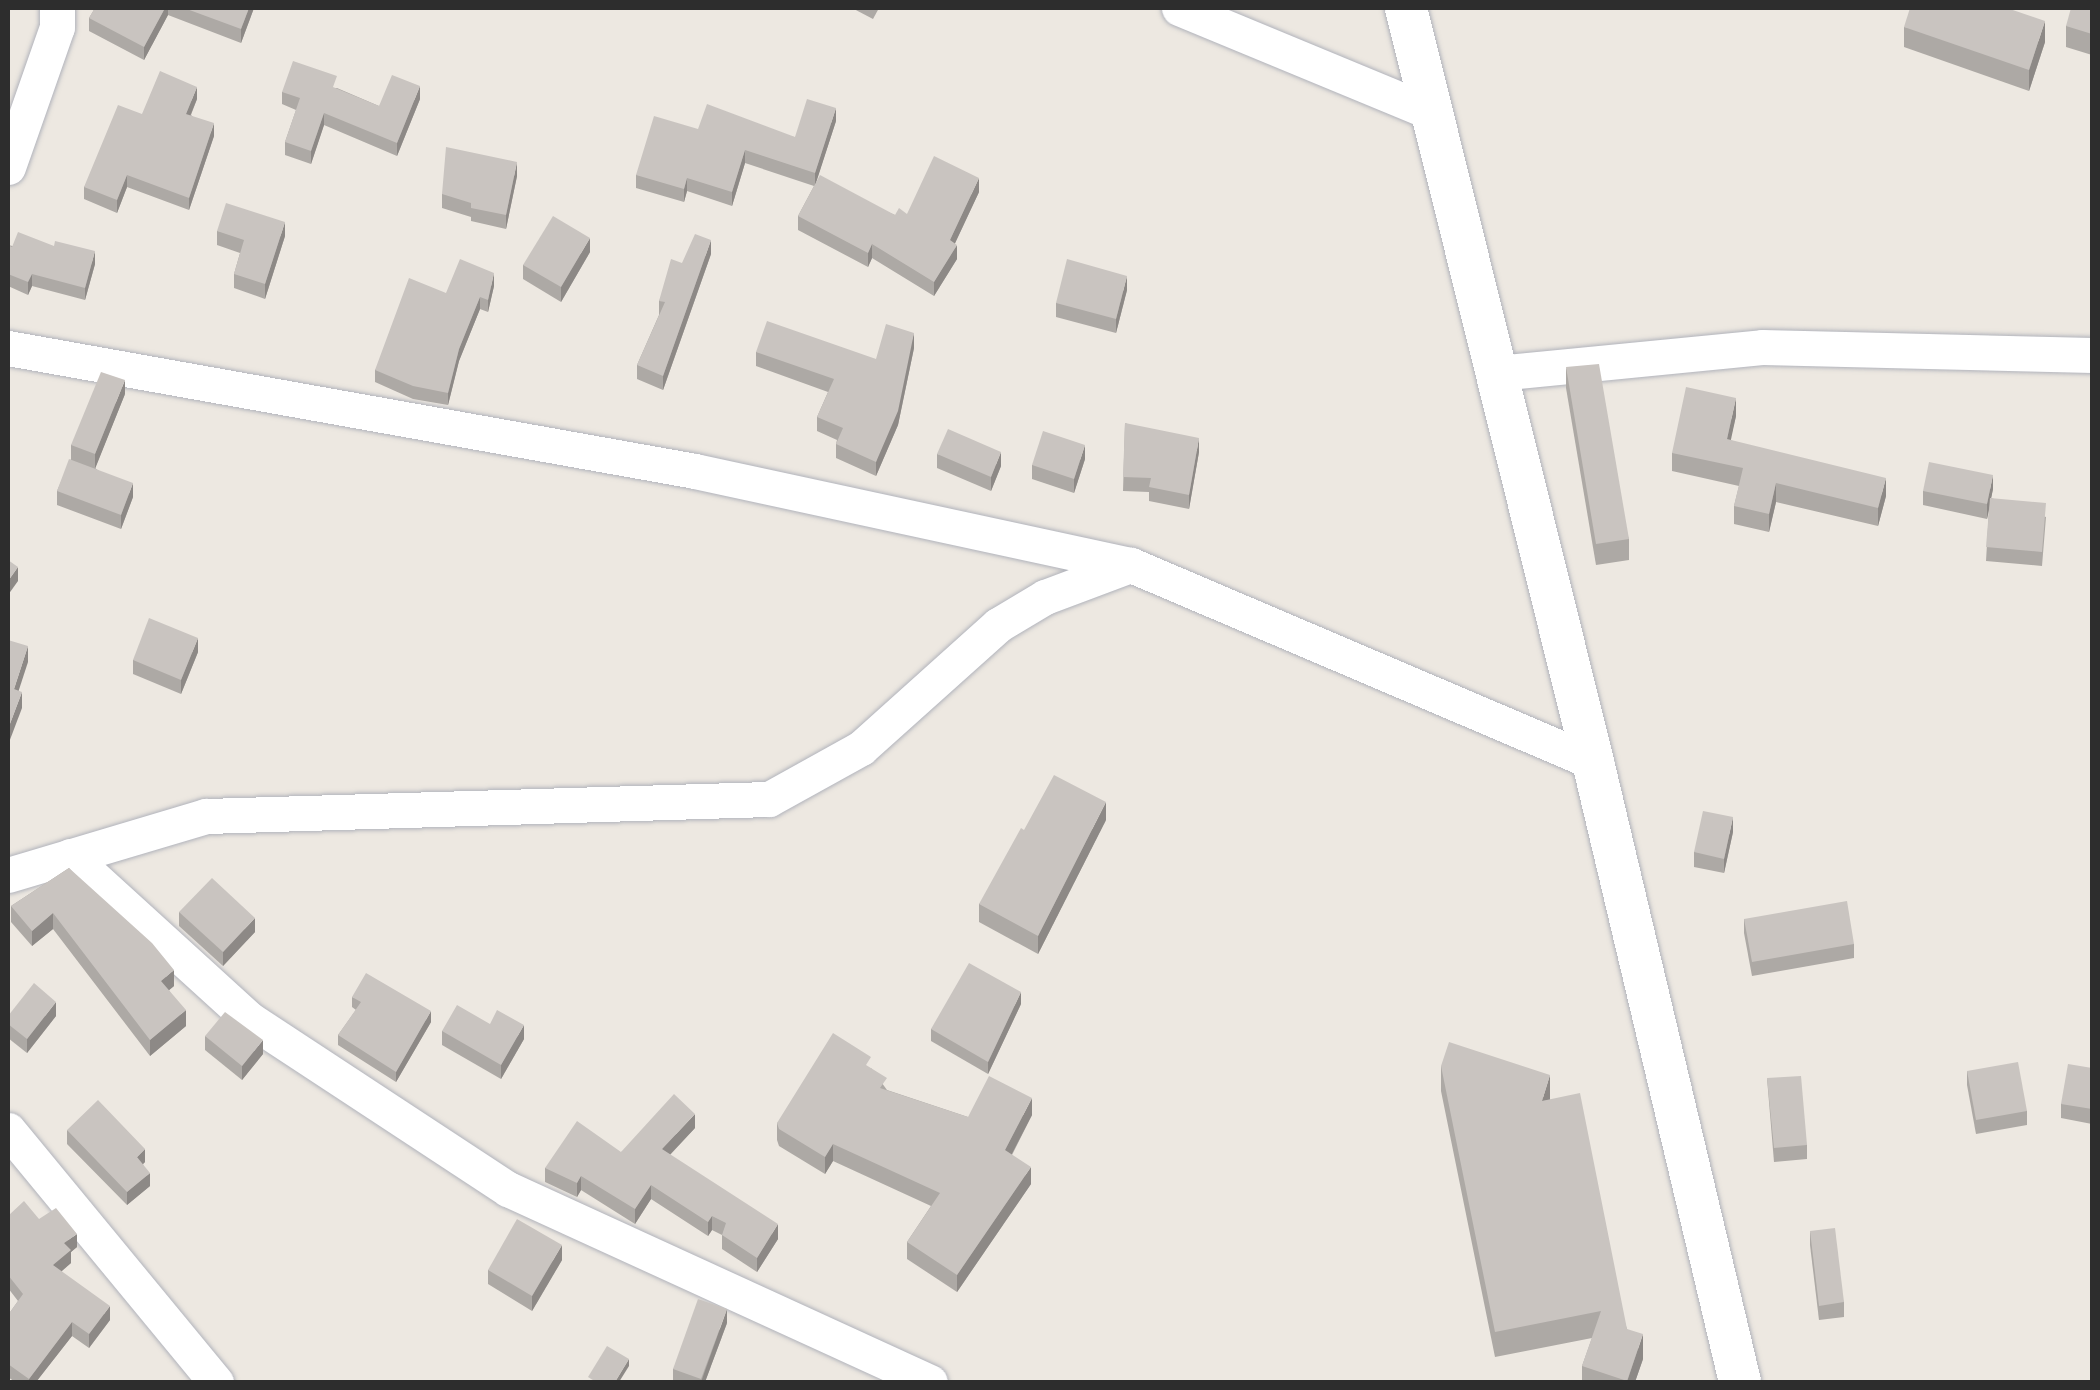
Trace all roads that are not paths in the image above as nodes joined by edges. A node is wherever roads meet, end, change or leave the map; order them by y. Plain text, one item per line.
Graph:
1 (57, 8) edge
2 (1179, 8) edge
3 (1406, 8) edge
4 (1432, 113) junction
5 (8, 167) edge
6 (8, 348) edge
7 (2092, 356) edge
8 (1497, 373) junction
9 (1131, 565) junction
10 (1593, 762) junction
11 (70, 856) junction
12 (8, 875) edge
13 (8, 1130) edge
14 (216, 1382) edge
15 (930, 1382) edge
16 (1740, 1382) edge

1 - 5 street
2 - 4 street
3 - 4 street
4 - 8 street
6 - 9 street
7 - 8 street
8 - 10 street
9 - 10 street
9 - 11 street
10 - 16 street
11 - 12 street
11 - 15 street
13 - 14 street

